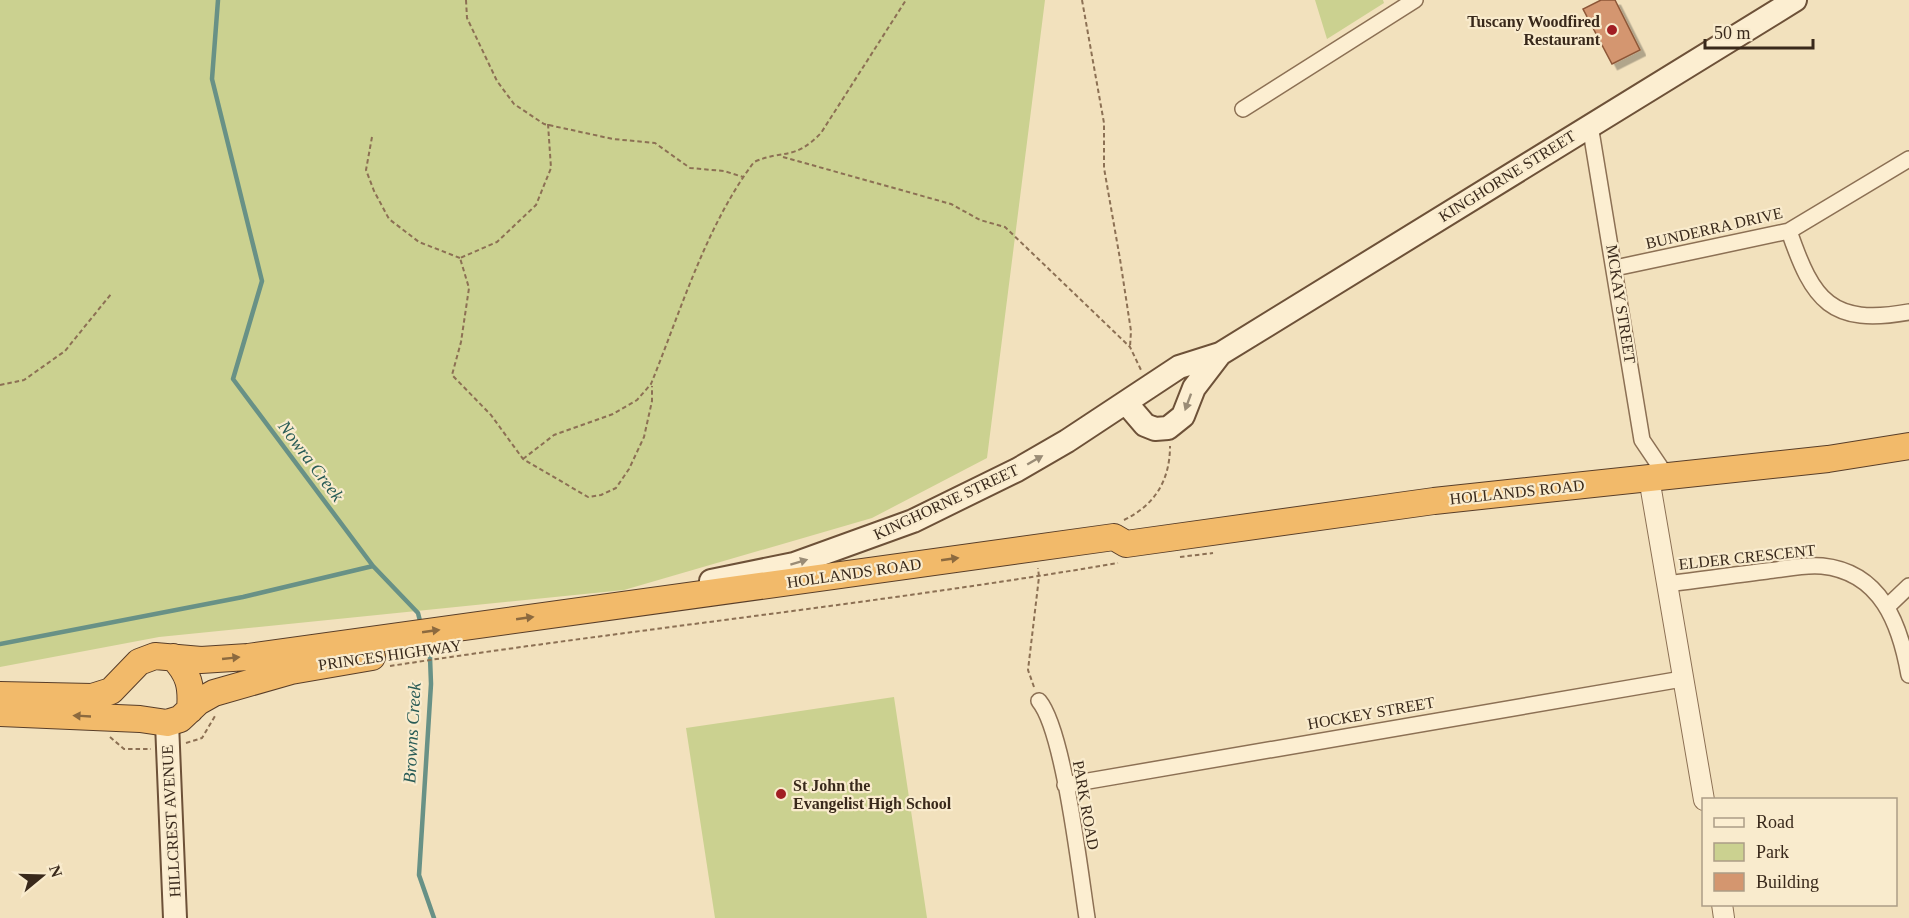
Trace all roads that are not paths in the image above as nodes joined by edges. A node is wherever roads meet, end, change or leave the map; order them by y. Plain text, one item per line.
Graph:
1 (1415, 0) edge
2 (1795, 0) edge
3 (1243, 109) dead end
4 (1590, 125) junction
5 (1909, 159) edge
6 (1789, 231) junction
7 (1615, 267) junction
8 (1909, 312) edge
9 (1220, 354) junction
10 (1127, 404) junction
11 (1909, 446) edge
12 (1658, 477) junction
13 (1666, 584) junction
14 (1909, 586) edge
15 (1888, 606) junction
16 (589, 618) junction
17 (394, 652) junction
18 (172, 657) junction
19 (129, 675) junction
20 (1909, 675) edge
21 (1682, 680) junction
22 (0, 695) edge
23 (1039, 701) road end
24 (190, 710) junction
25 (0, 713) edge
26 (140, 719) junction
27 (167, 723) junction
28 (1065, 785) junction
29 (1704, 798) edge
30 (175, 918) edge
31 (1087, 918) edge

1 - 3 street
2 - 4 main road, KINGHORNE STREET
4 - 7 street, MCKAY STREET
4 - 9 main road, KINGHORNE STREET
5 - 6 street, BUNDERRA DRIVE
6 - 7 street, BUNDERRA DRIVE
6 - 8 street
7 - 12 street, MCKAY STREET
9 - 10 main road, KINGHORNE STREET
9 -> 10 main road, KINGHORNE STREET
16 -> 10 main road, KINGHORNE STREET
11 - 12 highway, HOLLANDS ROAD
12 - 13 street, MCKAY STREET
12 - 16 highway, HOLLANDS ROAD
13 - 15 street, ELDER CRESCENT
13 - 21 street, MCKAY STREET
14 - 15 street
15 - 20 street, ELDER CRESCENT
16 - 17 highway, PRINCES HIGHWAY
18 -> 17 highway, PRINCES HIGHWAY
17 - 24 highway, PRINCES HIGHWAY
18 - 19 highway
18 - 24 highway
19 - 22 highway
19 - 26 highway
21 - 28 street, HOCKEY STREET
21 - 29 street, MCKAY STREET
23 - 28 street, PARK ROAD
24 - 27 highway
26 -> 25 highway
26 - 27 highway
27 - 30 main road, HILLCREST AVENUE
28 - 31 street, PARK ROAD

